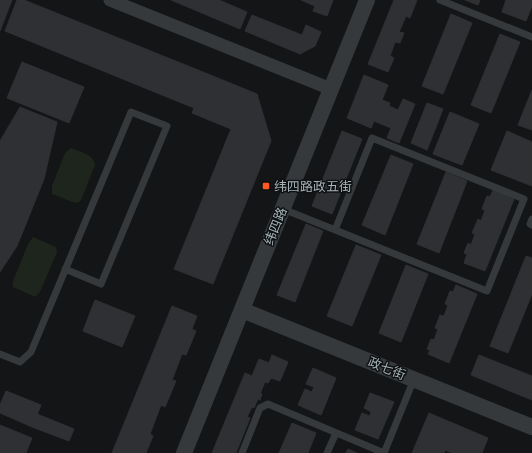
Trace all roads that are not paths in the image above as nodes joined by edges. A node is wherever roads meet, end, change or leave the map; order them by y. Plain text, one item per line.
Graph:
1 (110, 0) edge
2 (367, 0) edge
3 (440, 0) edge
4 (532, 37) edge
5 (331, 89) junction
6 (282, 209) junction
7 (532, 218) edge
8 (532, 225) edge
9 (335, 230) junction
10 (66, 269) junction
11 (242, 310) junction
12 (0, 354) edge
13 (414, 379) junction
14 (532, 427) edge
15 (336, 433) junction
16 (184, 453) edge
17 (242, 453) edge
18 (327, 453) edge
19 (384, 453) edge

1 - 5 street
2 - 5 street, 纬四路
3 - 4 lane
5 - 6 street, 纬四路
6 - 9 lane
6 - 11 street, 纬四路
7 - 8 lane
9 - 9 lane
10 - 10 lane
10 - 12 lane
11 - 13 street, 政七街
11 - 16 street, 纬四路
13 - 14 street, 政七街
13 - 19 lane
15 - 17 lane
15 - 18 lane
15 - 19 lane

